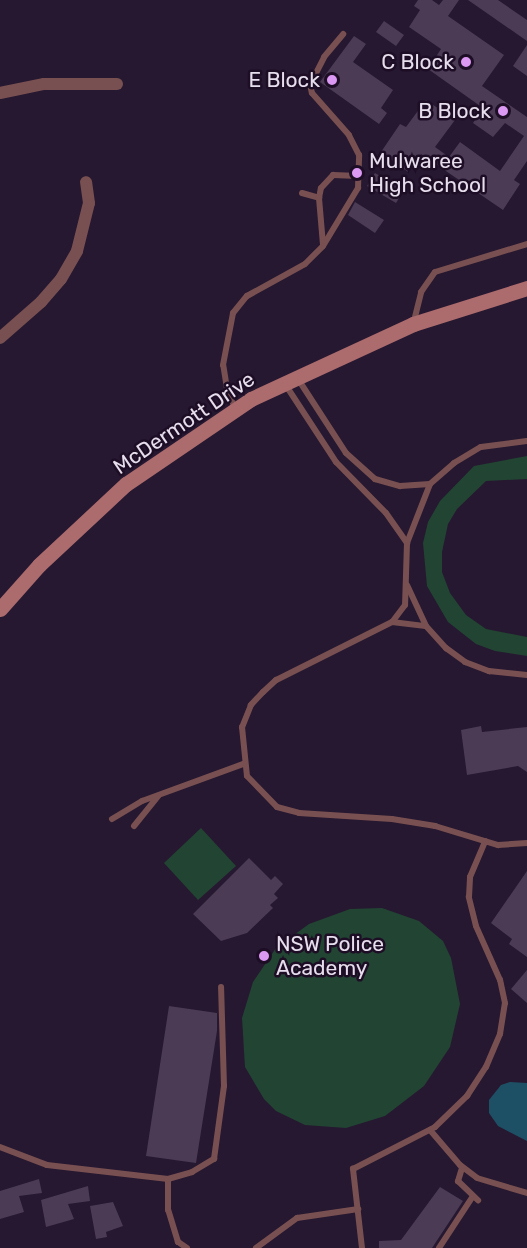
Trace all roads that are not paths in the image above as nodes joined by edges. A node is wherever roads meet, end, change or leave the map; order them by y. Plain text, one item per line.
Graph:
1 (344, 34) dead end
2 (117, 84) dead end
3 (0, 93) edge
4 (359, 176) junction
5 (86, 182) dead end
6 (302, 193) dead end
7 (319, 198) junction
8 (527, 244) edge
9 (323, 246) junction
10 (527, 288) edge
11 (413, 324) junction
12 (0, 338) edge
13 (290, 380) junction
14 (237, 408) junction
15 (527, 441) edge
16 (430, 484) junction
17 (407, 543) junction
18 (406, 582) junction
19 (0, 609) edge
20 (392, 622) junction
21 (426, 626) junction
22 (527, 675) edge
23 (243, 764) junction
24 (161, 794) junction
25 (112, 819) dead end
26 (134, 826) dead end
27 (485, 841) junction
28 (527, 843) edge
29 (221, 987) dead end
30 (430, 1130) junction
31 (0, 1147) edge
32 (462, 1168) junction
33 (168, 1179) junction
34 (527, 1193) edge
35 (358, 1209) junction
36 (442, 1246) edge
37 (187, 1248) edge
38 (256, 1248) edge
39 (362, 1248) edge

1 - 4 lane
2 - 3 street
4 - 7 lane
4 - 9 lane
5 - 12 street
6 - 7 lane
7 - 9 lane
8 - 11 lane
9 - 14 lane
10 - 11 main road, McDermott Drive
11 - 13 main road, McDermott Drive
13 - 14 main road, McDermott Drive
13 - 16 lane
13 - 17 lane
14 - 19 main road, McDermott Drive
15 - 16 lane
16 - 17 lane
17 - 18 lane
18 - 20 lane
18 - 21 lane
20 - 21 lane
20 - 23 lane
21 - 22 lane
23 - 24 lane
23 - 27 lane
24 - 25 lane
24 - 26 lane
27 - 28 lane
27 - 30 lane
29 - 33 lane
30 - 32 lane
30 - 35 lane
31 - 33 lane
32 - 34 lane
32 - 36 lane
33 - 37 lane
35 - 38 lane
35 - 39 lane

